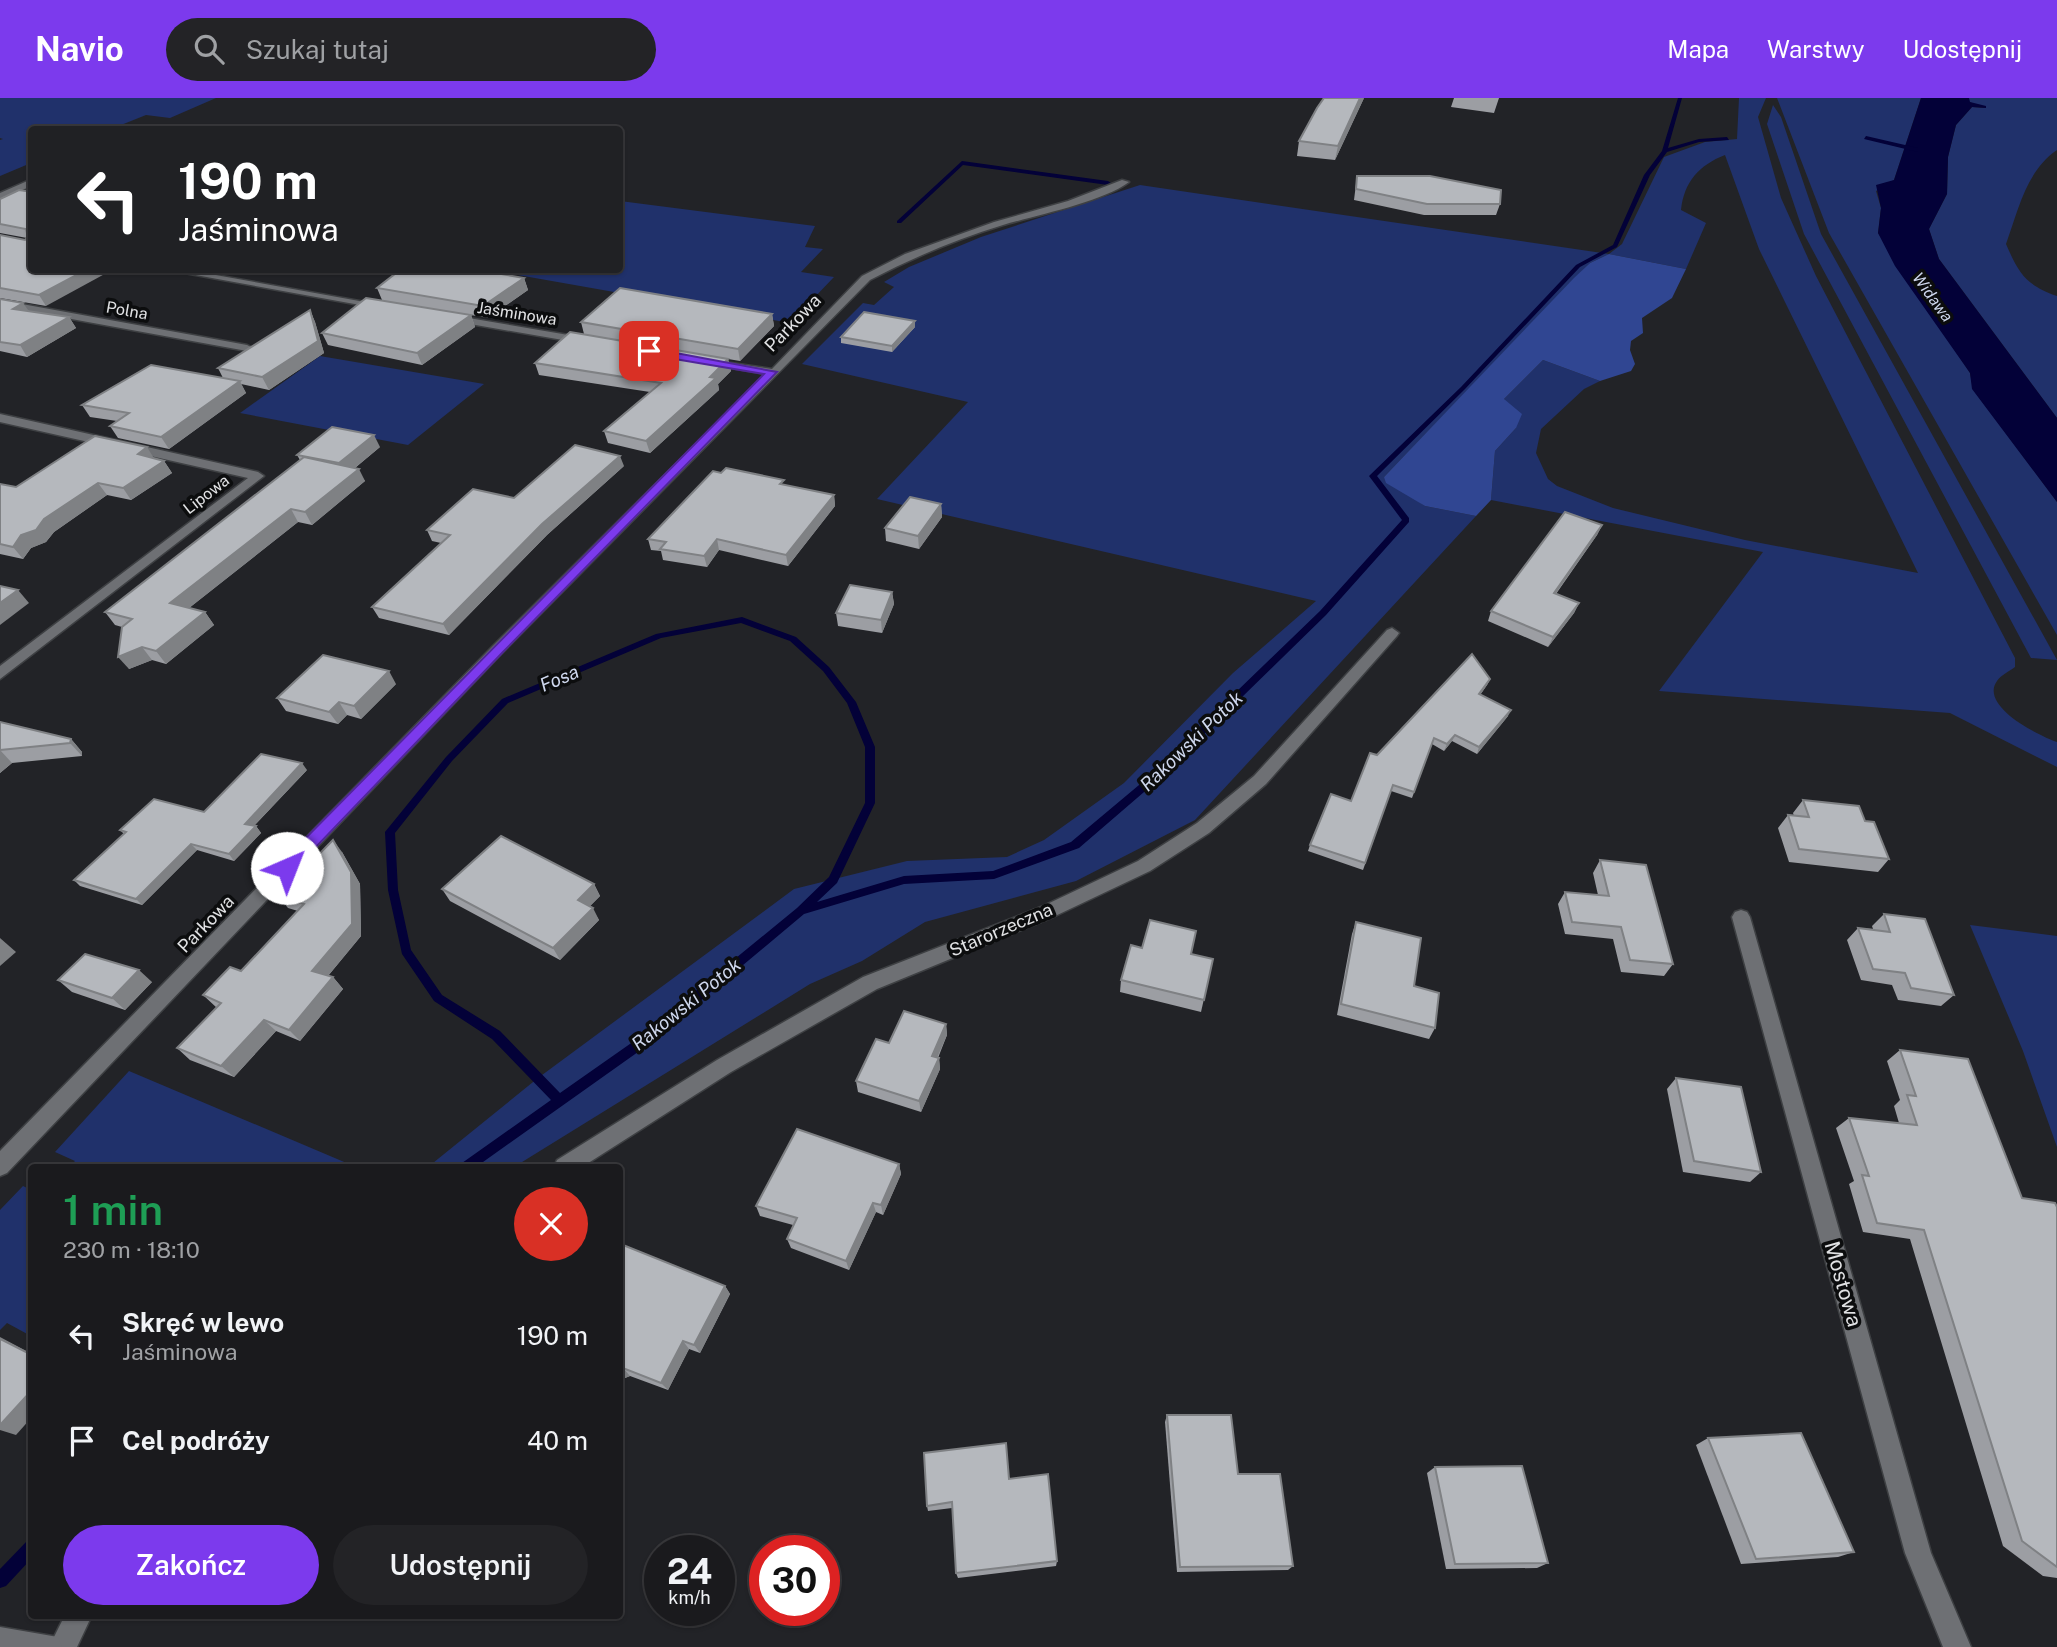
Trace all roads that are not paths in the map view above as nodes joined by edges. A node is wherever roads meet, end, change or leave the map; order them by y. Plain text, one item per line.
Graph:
1 (1125, 182) dead end
2 (28, 184) edge
3 (0, 196) edge
4 (190, 273) edge
5 (0, 303) edge
6 (393, 308) edge
7 (444, 317) edge
8 (594, 342) edge
9 (247, 348) edge
10 (690, 358) edge
11 (772, 372) junction
12 (0, 418) edge
13 (1392, 633) dead end
14 (0, 674) edge
15 (1741, 917) dead end
16 (569, 1164) edge
17 (0, 1166) edge
18 (77, 1619) edge
19 (2, 1640) edge
20 (48, 1647) edge
21 (63, 1647) edge
22 (1957, 1647) edge

1 - 11 street, Parkowa
2 - 3 street
4 - 6 street
5 - 9 street, Polna
7 - 8 street, Jaśminowa
10 - 11 street
11 - 17 street, Parkowa
12 - 14 street, Lipowa
13 - 16 street, Starorzeczna
15 - 22 street, Mostowa
18 - 21 street
19 - 20 street

